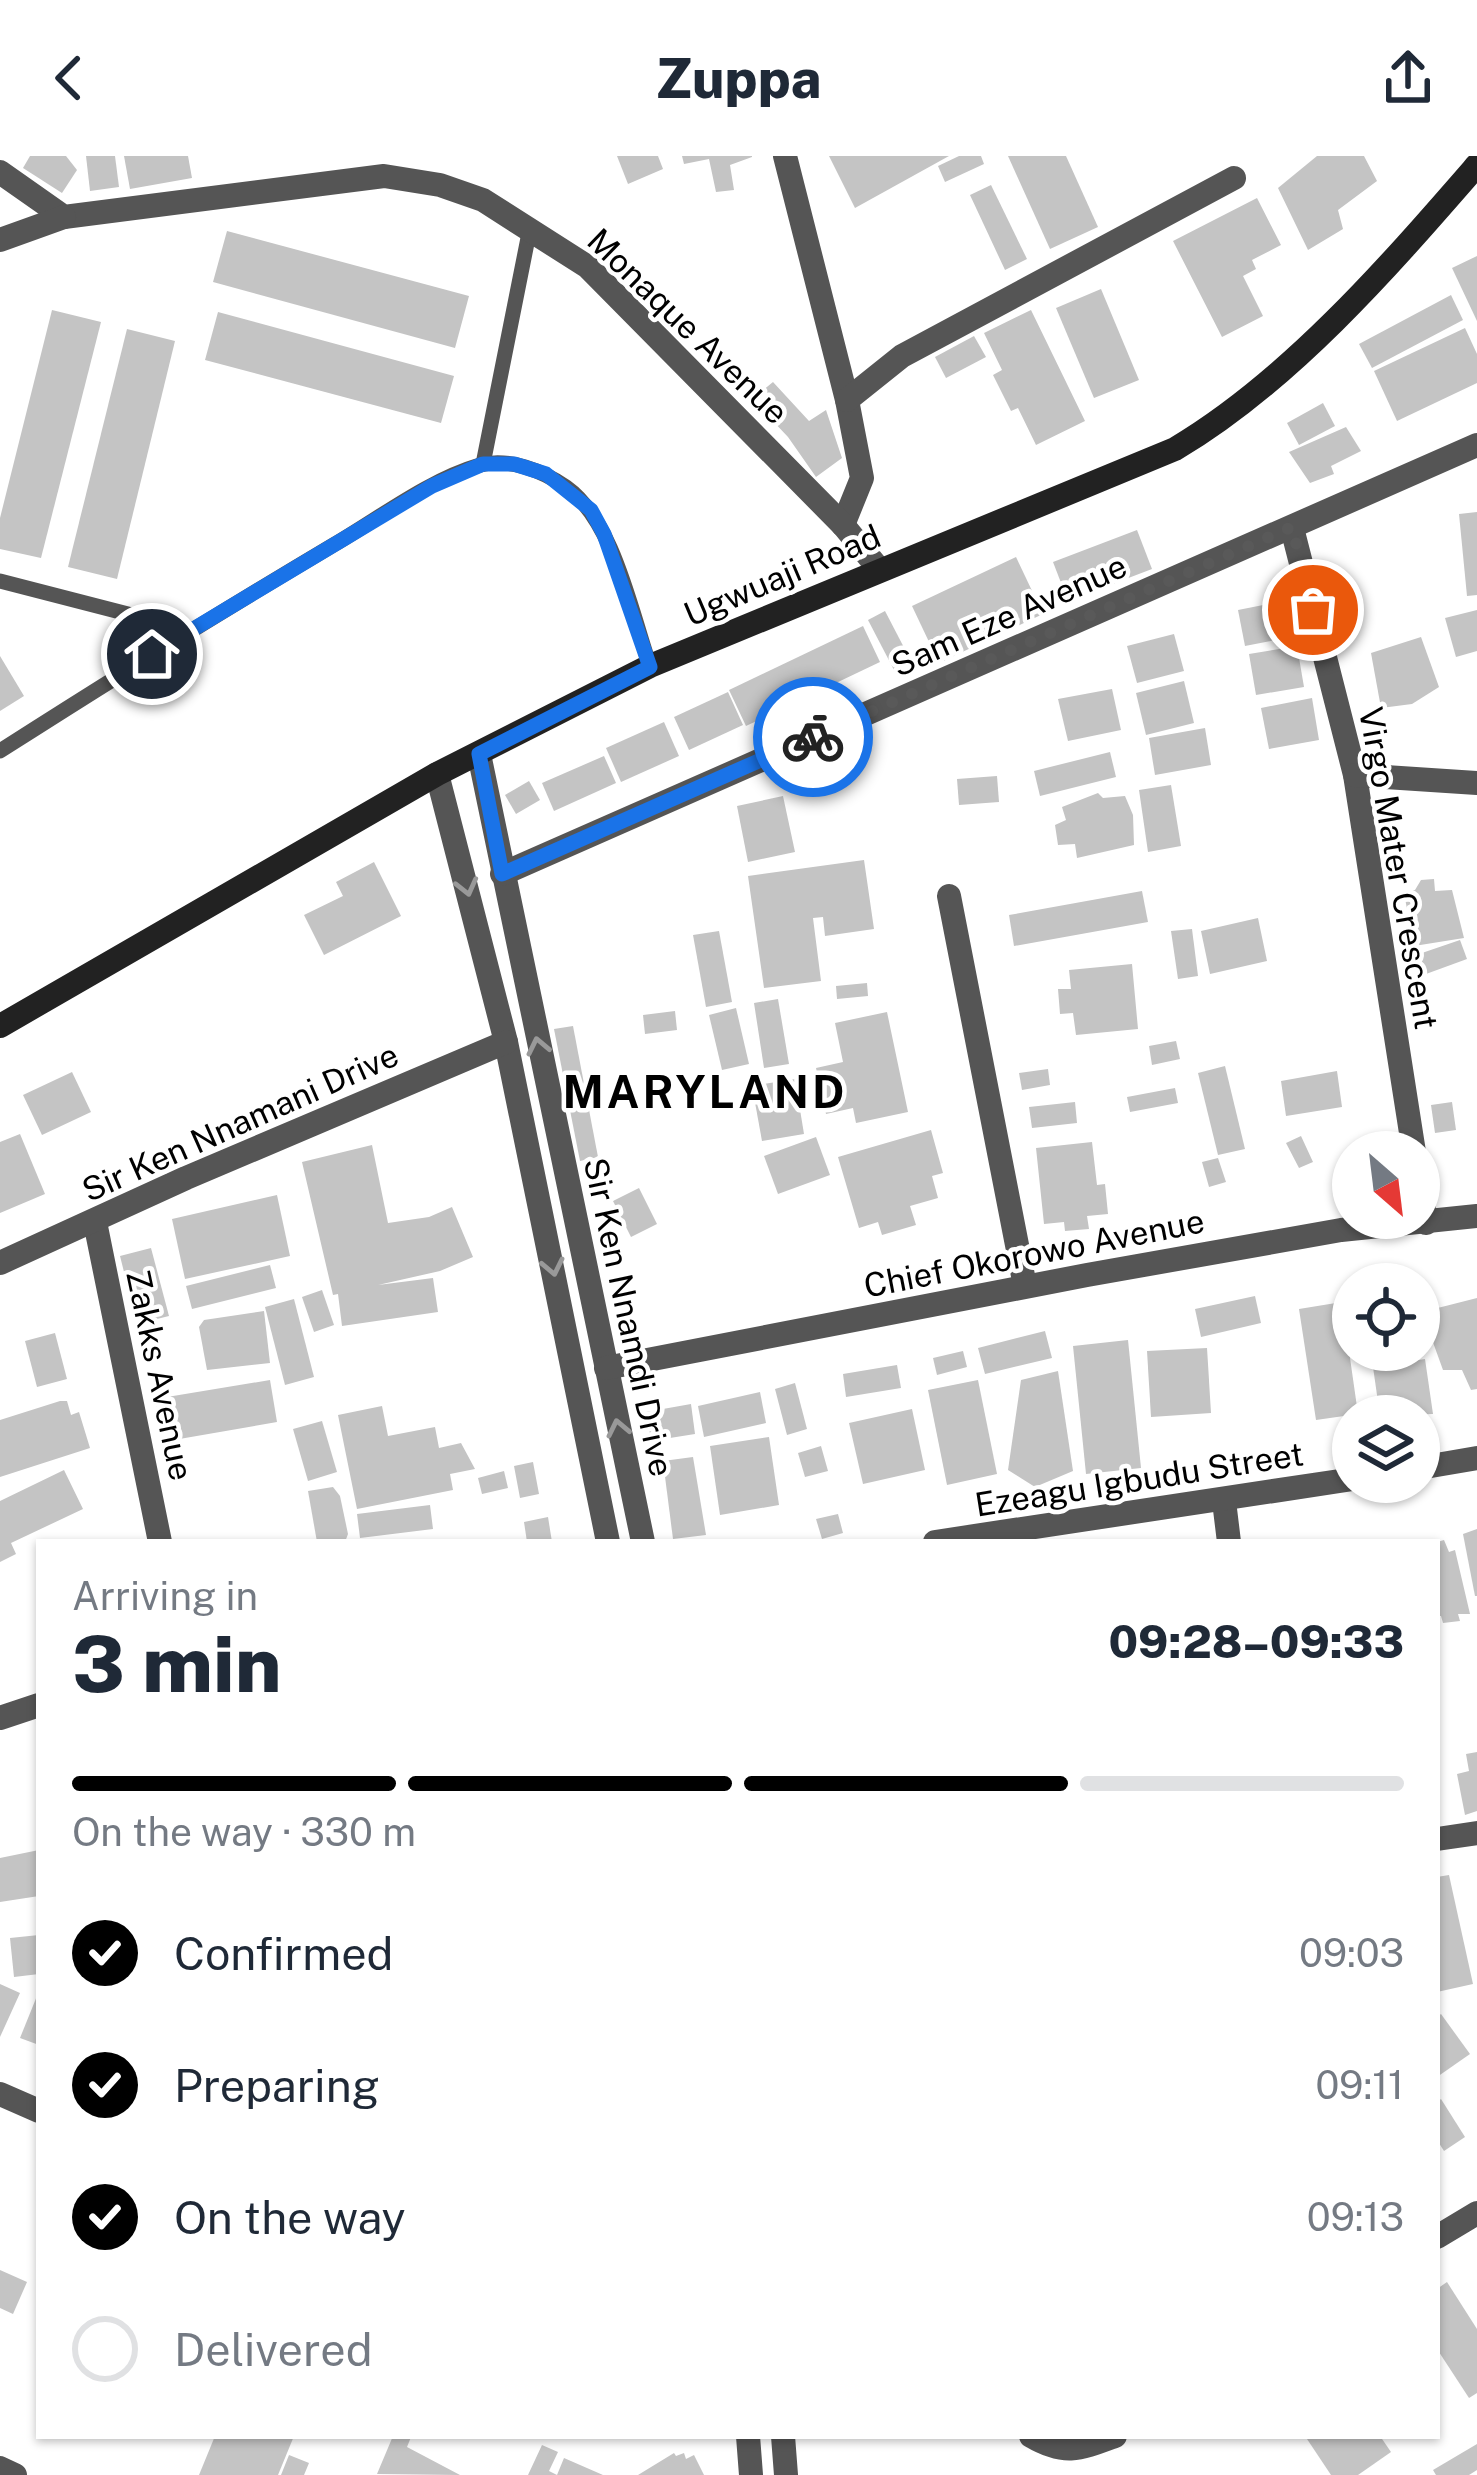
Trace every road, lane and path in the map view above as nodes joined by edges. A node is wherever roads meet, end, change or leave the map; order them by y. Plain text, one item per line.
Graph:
1 (785, 156) edge
2 (1477, 165) edge
3 (381, 166) edge
4 (0, 172) edge
5 (1234, 178) dead end
6 (64, 217) junction
7 (530, 228) junction
8 (0, 240) edge
9 (847, 400) junction
10 (1477, 445) edge
11 (483, 464) junction
12 (843, 525) junction
13 (1292, 527) junction
14 (879, 569) junction
15 (0, 581) edge
16 (190, 630) junction
17 (650, 667) junction
18 (0, 751) edge
19 (479, 754) junction
20 (437, 774) junction
21 (1355, 775) junction
22 (1477, 783) edge
23 (502, 874) junction
24 (949, 896) dead end
25 (0, 1026) edge
26 (506, 1042) junction
27 (1411, 1131) edge
28 (1477, 1216) edge
29 (1440, 1221) edge
30 (95, 1222) junction
31 (1332, 1232) edge
32 (0, 1263) edge
33 (1024, 1286) junction
34 (606, 1368) junction
35 (1477, 1458) edge
36 (1440, 1464) edge
37 (1332, 1483) edge
38 (1224, 1501) junction
39 (159, 1539) edge
40 (607, 1539) edge
41 (642, 1539) edge
42 (956, 1539) edge
43 (1229, 1539) edge
44 (36, 1706) edge
45 (0, 1718) edge
46 (1477, 1832) edge
47 (1440, 1838) edge
48 (0, 2094) edge
49 (36, 2109) edge
50 (1477, 2212) edge
51 (1440, 2234) edge
52 (748, 2439) edge
53 (783, 2439) edge
54 (1036, 2439) edge
55 (1107, 2439) edge
56 (0, 2468) edge
57 (15, 2475) edge
58 (751, 2475) edge
59 (786, 2475) edge

1 - 9 street
2 - 14 main road, Ugwuaji Road
3 - 6 street, Monaque Avenue
3 - 7 street, Monaque Avenue
4 - 6 street
5 - 9 street
6 - 8 street, Monaque Avenue
7 - 11 lane
7 - 12 street, Monaque Avenue
9 - 12 street
10 - 13 street, Sam Eze Avenue
11 - 16 lane
11 - 17 lane
12 - 14 street, Monaque Avenue
13 - 21 street, Virgo Mater Crescent
13 - 23 street, Sam Eze Avenue
14 - 17 main road, Ugwuaji Road
15 - 16 lane
16 - 18 lane
17 - 19 main road, Ugwuaji Road
19 - 20 main road, Ugwuaji Road
19 - 23 street, Sir Ken Nnamdi Drive
20 - 25 main road, Ugwuaji Road
20 -> 26 street, Sir Ken Nnamdi Drive
21 - 22 street
21 - 27 street, Virgo Mater Crescent
34 -> 23 street, Sir Ken Nnamdi Drive
24 - 33 street
26 - 30 street, Sir Ken Nnamani Drive
26 -> 40 street, Sir Ken Nnamdi Drive
28 - 29 street, Chief Okorowo Avenue
30 - 32 street, Sir Ken Nnamani Drive
30 - 39 street, Zakks Avenue
31 - 33 street, Chief Okorowo Avenue
33 - 34 street, Chief Okorowo Avenue
41 -> 34 street, Sir Ken Nnamdi Drive
35 - 36 street
37 - 38 street, Ezeagu Igbudu Street
38 - 42 street, Ezeagu Igbudu Street
38 - 43 street
44 - 45 street
46 - 47 street
48 - 49 street
50 - 51 street
52 - 58 street
53 - 59 street
54 - 55 street
56 - 57 street

